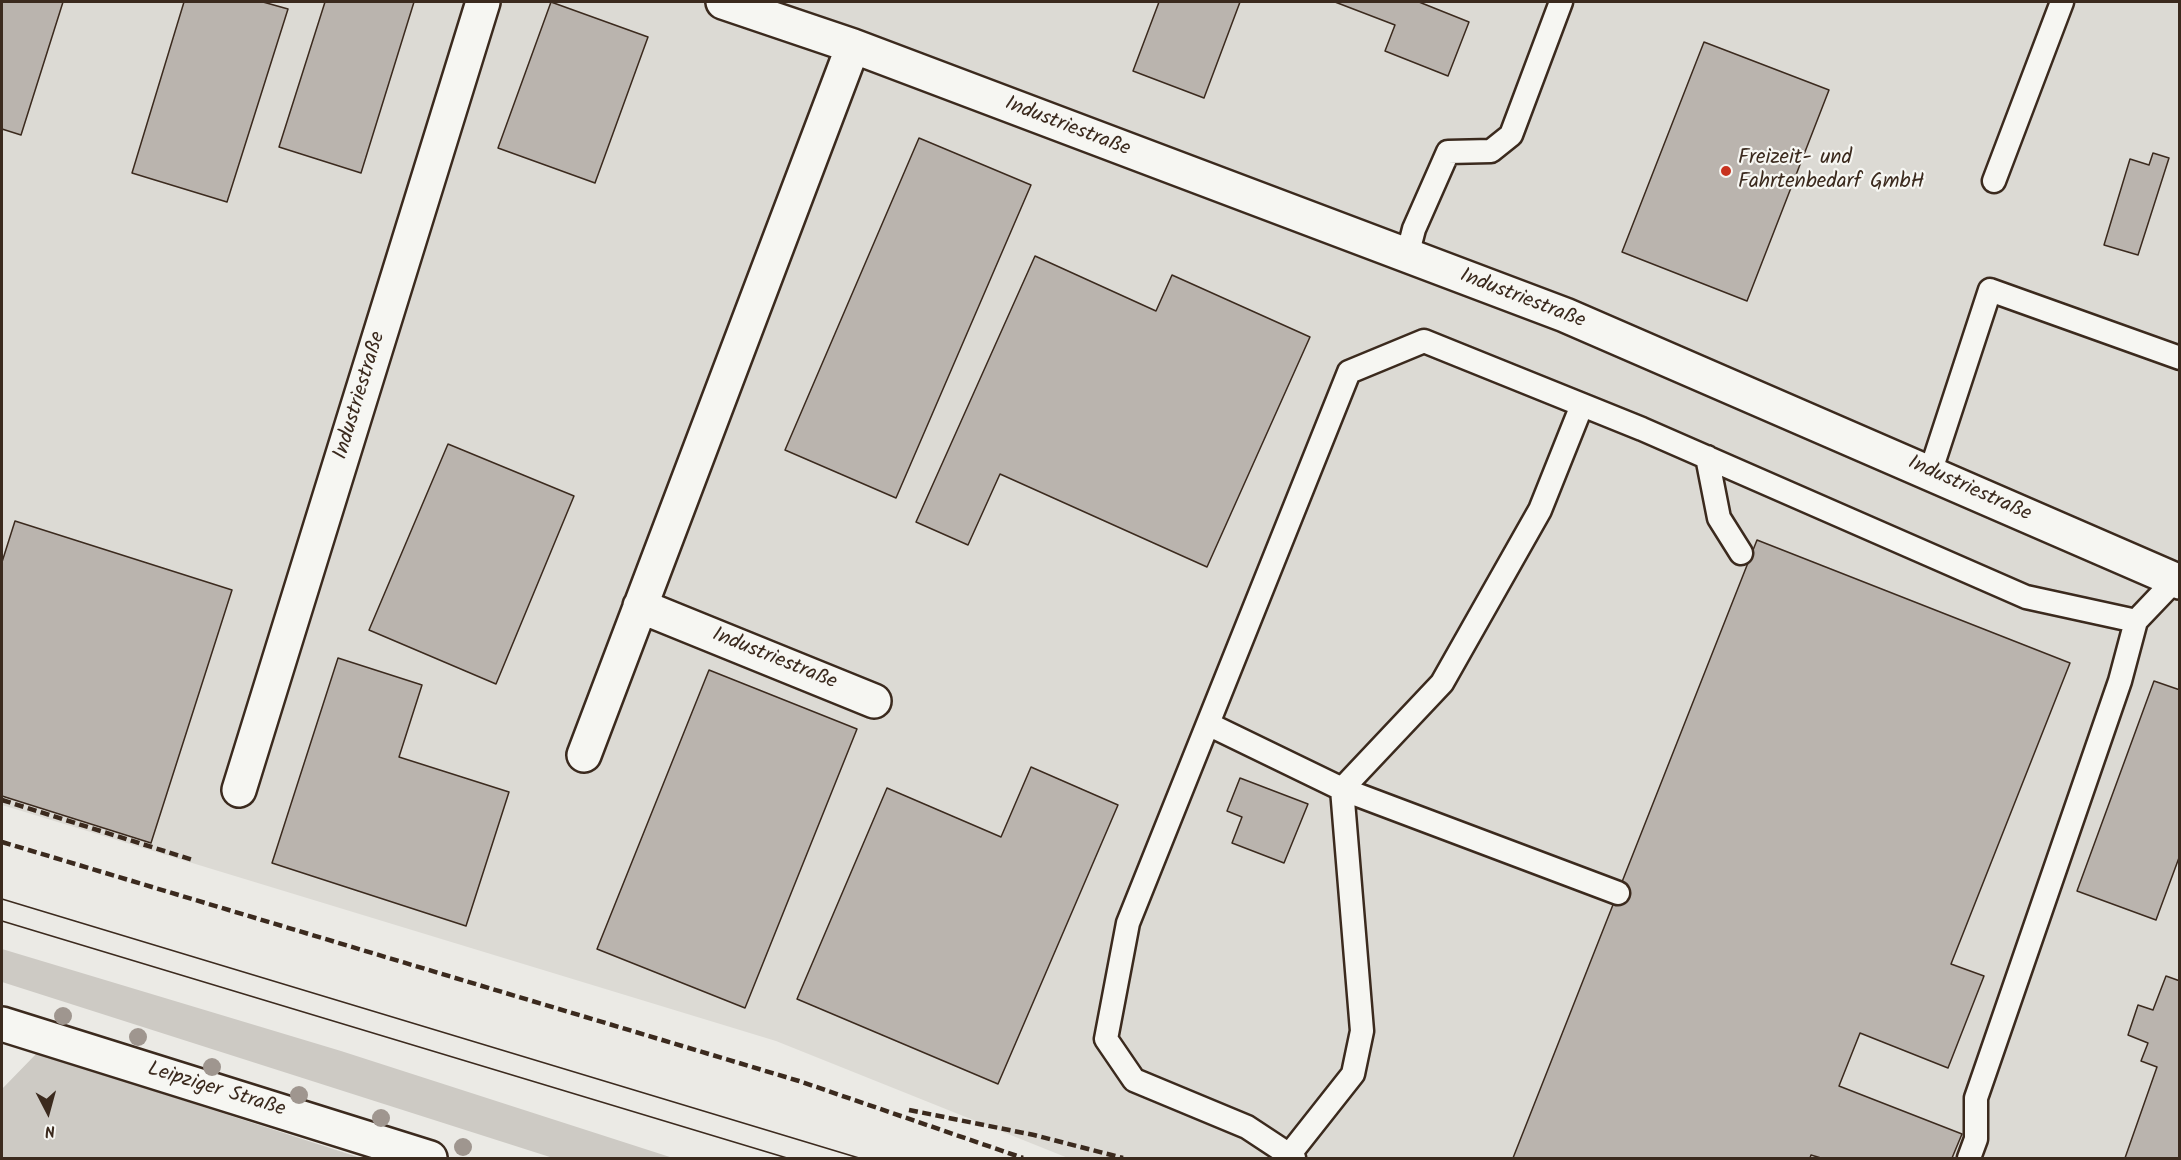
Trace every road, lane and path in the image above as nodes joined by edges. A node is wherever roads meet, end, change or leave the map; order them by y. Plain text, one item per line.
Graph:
1 (483, 2) edge
2 (723, 2) edge
3 (1561, 2) edge
4 (2062, 2) edge
5 (853, 46) junction
6 (1994, 181) dead end
7 (1407, 256) junction
8 (2180, 358) edge
9 (1582, 405) junction
10 (1707, 457) junction
11 (1930, 473) junction
12 (1741, 553) dead end
13 (2177, 581) edge
14 (640, 606) junction
15 (2136, 621) junction
16 (874, 701) dead end
17 (1208, 724) junction
18 (584, 755) dead end
19 (1342, 789) junction
20 (239, 790) dead end
21 (1618, 893) dead end
22 (2, 1024) edge
23 (1291, 1157) edge
24 (430, 1158) edge
25 (1969, 1158) edge

1 - 20 street, Industriestraße
2 - 5 street, Industriestraße
3 - 7 lane
4 - 6 lane
5 - 7 street, Industriestraße
5 - 14 street
7 - 11 street, Industriestraße
8 - 11 lane
9 - 10 lane
9 - 17 lane
9 - 19 lane
10 - 12 lane
10 - 15 lane
11 - 13 street, Industriestraße
13 - 15 lane
14 - 16 street, Industriestraße
14 - 18 street
15 - 25 lane
17 - 19 lane
17 - 23 lane
19 - 21 lane
19 - 23 lane
22 - 24 street, Leipziger Straße

